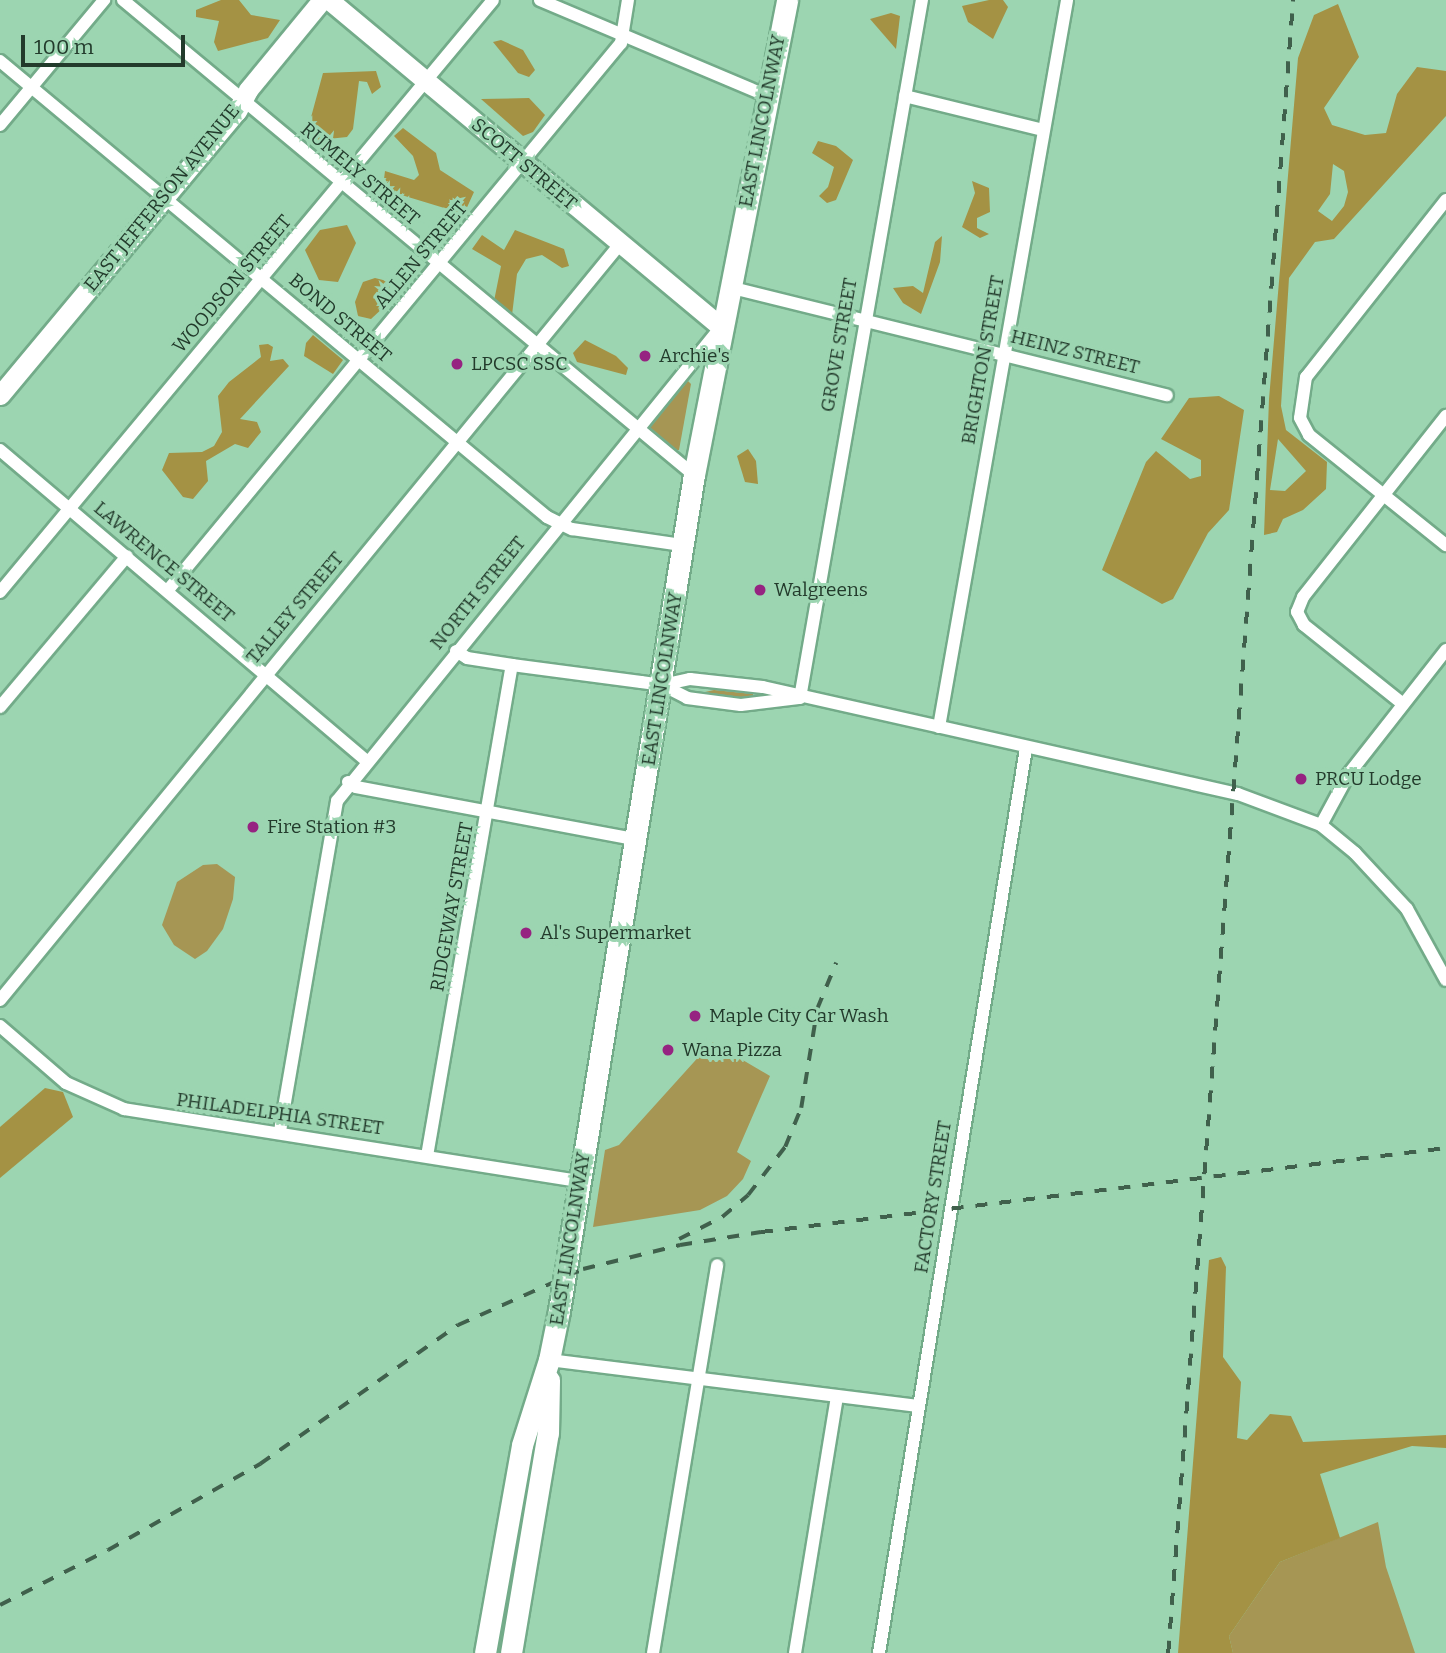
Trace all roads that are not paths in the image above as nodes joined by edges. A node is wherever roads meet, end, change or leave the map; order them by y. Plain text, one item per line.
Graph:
1 (104, 0) edge
2 (123, 0) edge
3 (322, 0) edge
4 (329, 0) edge
5 (493, 0) edge
6 (540, 0) edge
7 (628, 0) edge
8 (787, 0) edge
9 (922, 0) edge
10 (1067, 0) edge
11 (621, 34) junction
12 (0, 61) edge
13 (426, 81) junction
14 (31, 88) junction
15 (767, 96) junction
16 (905, 96) junction
17 (243, 100) junction
18 (0, 125) edge
19 (1043, 130) junction
20 (522, 163) junction
21 (341, 183) junction
22 (164, 197) junction
23 (1446, 200) edge
24 (621, 243) junction
25 (437, 265) junction
26 (262, 278) junction
27 (729, 288) junction
28 (863, 319) junction
29 (721, 327) junction
30 (536, 345) junction
31 (1003, 353) junction
32 (360, 360) junction
33 (0, 395) edge
34 (1167, 395) dead end
35 (1446, 416) edge
36 (637, 429) junction
37 (457, 441) junction
38 (0, 450) edge
39 (694, 475) junction
40 (1383, 495) junction
41 (70, 508) junction
42 (560, 524) junction
43 (682, 545) junction
44 (1446, 545) edge
45 (127, 556) junction
46 (168, 590) junction
47 (0, 592) edge
48 (456, 651) junction
49 (1445, 652) edge
50 (512, 665) junction
51 (266, 674) junction
52 (662, 685) junction
53 (800, 698) junction
54 (1403, 704) junction
55 (0, 707) edge
56 (939, 727) junction
57 (1026, 748) junction
58 (366, 760) junction
59 (348, 782) junction
60 (489, 810) junction
61 (1321, 825) junction
62 (635, 839) junction
63 (1446, 980) edge
64 (0, 1000) edge
65 (0, 1026) edge
66 (280, 1131) junction
67 (427, 1156) junction
68 (580, 1181) junction
69 (717, 1265) dead end
70 (549, 1360) junction
71 (697, 1380) junction
72 (838, 1396) junction
73 (918, 1406) junction
74 (485, 1653) edge
75 (511, 1653) edge
76 (653, 1653) edge
77 (794, 1653) edge
78 (879, 1653) edge

1 - 14 street
2 - 17 street, RUMELY STREET
3 - 17 street, EAST JEFFERSON AVENUE
4 - 13 street, SCOTT STREET
5 - 13 street, WOODSON STREET
6 - 11 street
7 - 11 street, ALLEN STREET
8 - 15 main road, EAST LINCOLNWAY
9 - 16 street, GROVE STREET
10 - 19 street, BRIGHTON STREET
11 - 15 street
11 - 20 street, ALLEN STREET
12 - 14 street, BOND STREET
13 - 20 street, SCOTT STREET
13 - 21 street, WOODSON STREET
14 - 18 street
14 - 22 street, BOND STREET
15 - 27 main road, EAST LINCOLNWAY
16 - 19 street
16 - 28 street, GROVE STREET
17 - 21 street, RUMELY STREET
17 - 22 street, EAST JEFFERSON AVENUE
19 - 31 street, BRIGHTON STREET
20 - 24 street, SCOTT STREET
20 - 25 street, ALLEN STREET
21 - 25 street, RUMELY STREET
21 - 26 street, WOODSON STREET
22 - 26 street, BOND STREET
22 - 33 street, EAST JEFFERSON AVENUE
23 - 40 street
24 - 29 street, SCOTT STREET
24 - 30 street, TALLEY STREET
25 - 30 street, RUMELY STREET
25 - 32 street, ALLEN STREET
26 - 32 street, BOND STREET
26 - 41 street, WOODSON STREET
27 - 28 street, HEINZ STREET
27 - 29 main road, EAST LINCOLNWAY
28 - 31 street, HEINZ STREET
28 - 53 street, GROVE STREET
29 - 36 street, NORTH STREET
29 - 39 main road, EAST LINCOLNWAY
30 - 36 street, RUMELY STREET
30 - 37 street, TALLEY STREET
31 - 34 street, HEINZ STREET
31 - 56 street, BRIGHTON STREET
32 - 37 street, BOND STREET
32 - 46 street, ALLEN STREET
35 - 40 street
36 - 39 street
36 - 42 street, NORTH STREET
37 - 42 street, BOND STREET
37 - 51 street, TALLEY STREET
38 - 41 street, LAWRENCE STREET
39 - 43 main road, EAST LINCOLNWAY
40 - 44 street
40 - 54 street
41 - 45 street, LAWRENCE STREET
41 - 47 street, WOODSON STREET
42 - 43 street, BOND STREET
42 - 48 street, NORTH STREET
43 - 52 main road, EAST LINCOLNWAY
45 - 46 street, LAWRENCE STREET
45 - 55 street
46 - 51 street, LAWRENCE STREET
48 - 50 street
48 - 58 street, NORTH STREET
49 - 54 street
50 - 52 street
50 - 60 street, RIDGEWAY STREET
51 - 58 street, LAWRENCE STREET
51 - 64 street, TALLEY STREET
52 - 53 street
52 - 53 street
52 - 62 main road, EAST LINCOLNWAY
53 - 56 street
54 - 61 street
56 - 57 street
57 - 61 street
57 - 73 street, FACTORY STREET
58 - 59 street, NORTH STREET
59 - 60 street
59 - 66 street, NORTH STREET
60 - 62 street
60 - 67 street, RIDGEWAY STREET
61 - 63 street
62 - 68 main road, EAST LINCOLNWAY
65 - 66 street, PHILADELPHIA STREET
66 - 67 street, PHILADELPHIA STREET
67 - 68 street, PHILADELPHIA STREET
68 - 70 main road, EAST LINCOLNWAY
69 - 71 street
70 - 71 street
70 - 74 main road, EAST LINCOLNWAY
70 - 75 main road, EAST LINCOLNWAY
71 - 72 street
71 - 76 street
72 - 73 street
72 - 77 street
73 - 78 street, FACTORY STREET

